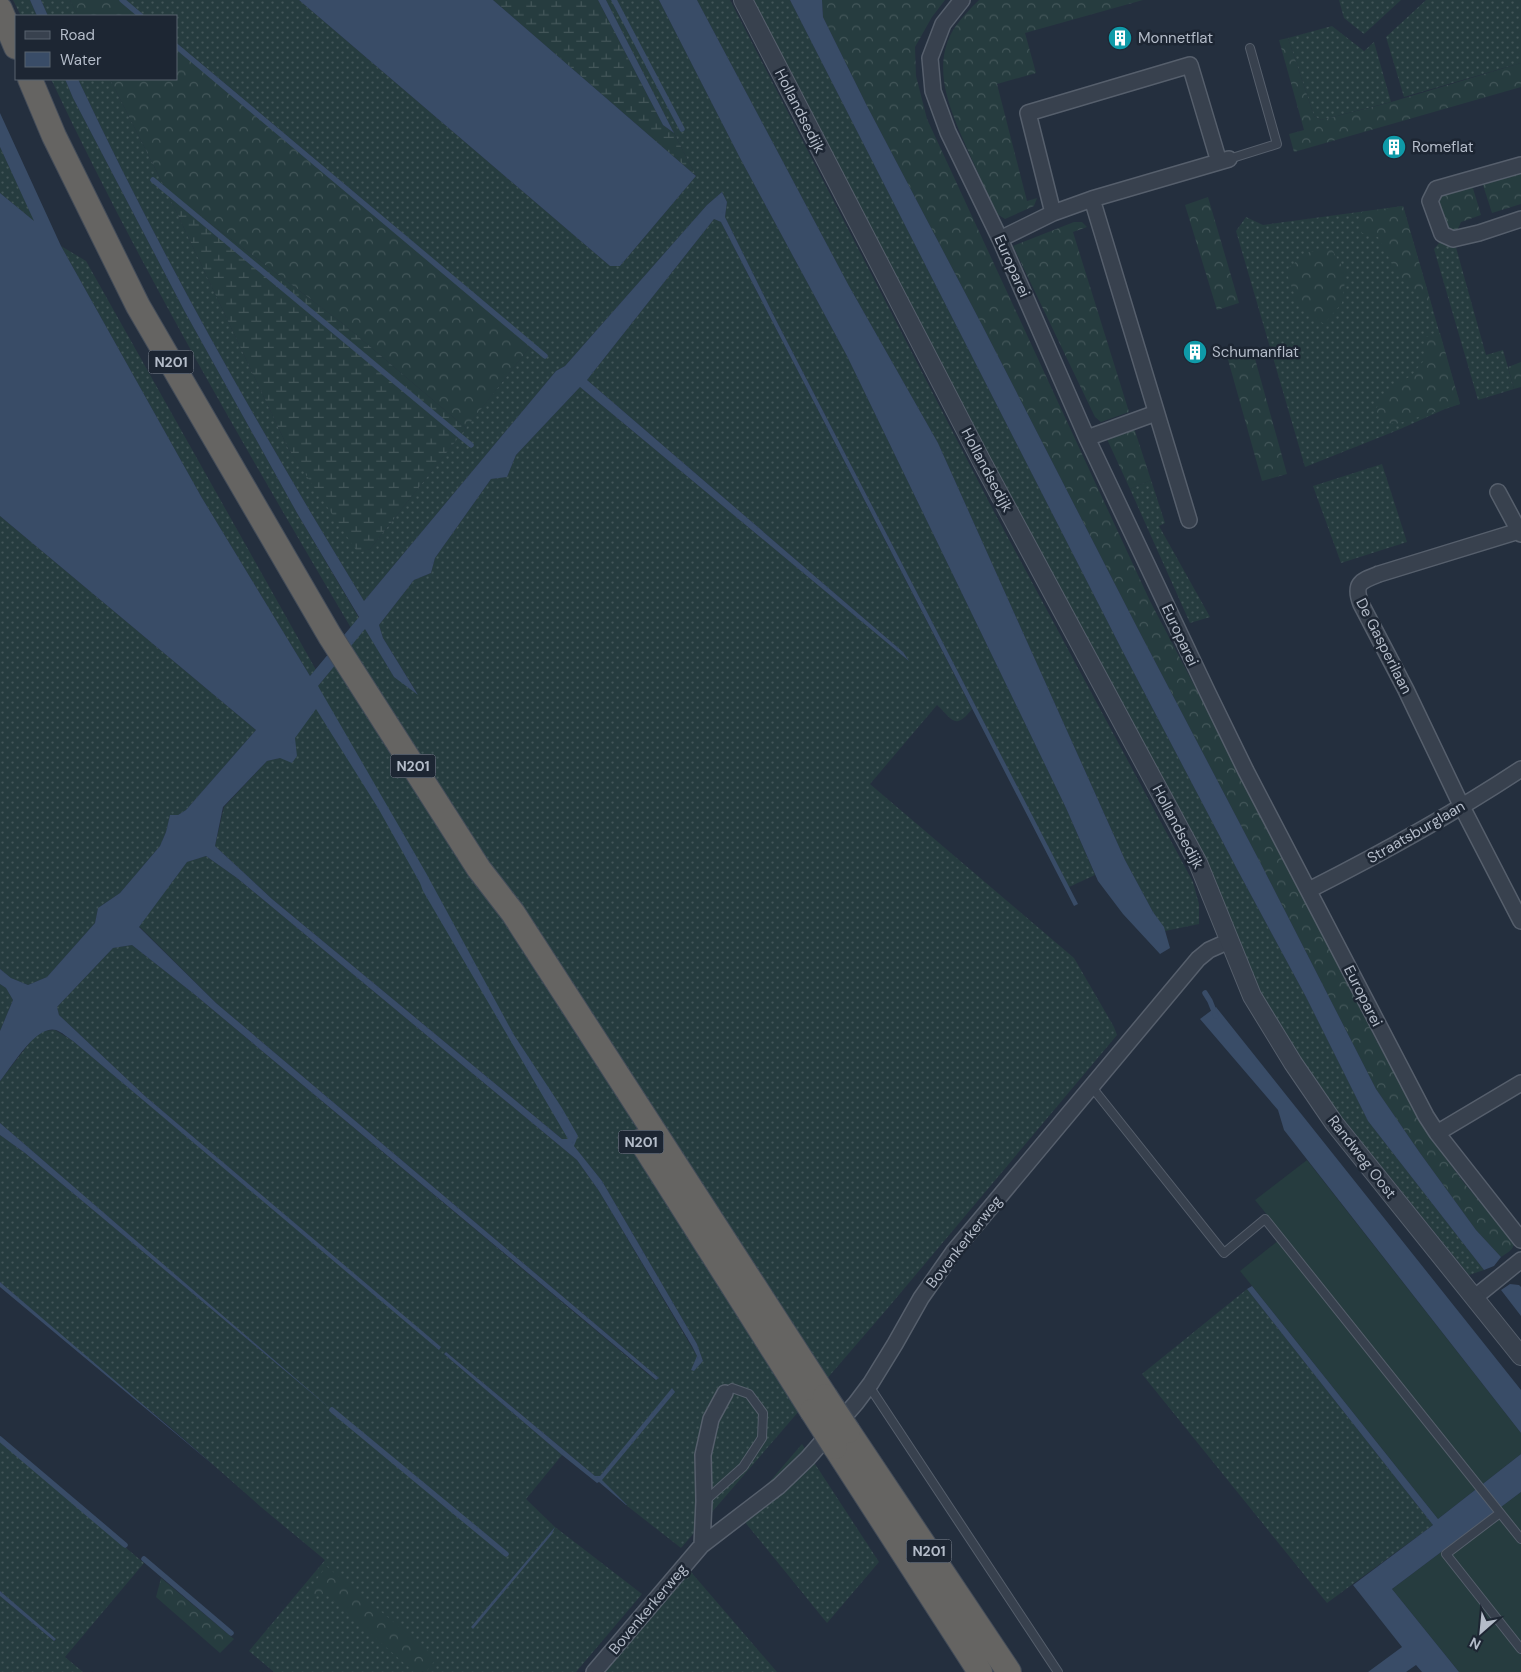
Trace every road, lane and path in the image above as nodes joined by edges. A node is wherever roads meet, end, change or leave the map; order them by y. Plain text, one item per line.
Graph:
1 (743, 0) edge
2 (962, 0) edge
3 (0, 9) edge
4 (15, 45) edge
5 (1250, 48) dead end
6 (30, 80) edge
7 (1224, 161) junction
8 (1521, 165) edge
9 (1092, 199) junction
10 (1053, 213) junction
11 (1521, 219) edge
12 (1000, 239) junction
13 (1156, 413) junction
14 (1087, 438) junction
15 (1498, 492) dead end
16 (1189, 520) dead end
17 (1520, 532) edge
18 (1521, 769) edge
19 (1462, 807) junction
20 (1309, 890) junction
21 (1521, 921) edge
22 (1229, 941) junction
23 (1521, 1083) edge
24 (1091, 1086) junction
25 (1437, 1134) junction
26 (1521, 1240) edge
27 (1521, 1260) edge
28 (1474, 1298) junction
29 (1521, 1356) edge
30 (868, 1386) junction
31 (725, 1393) joint
32 (842, 1439) junction
33 (704, 1501) junction
34 (1500, 1513) junction
35 (1521, 1539) edge
36 (702, 1545) junction
37 (1521, 1649) edge
38 (594, 1672) edge
39 (980, 1672) edge
40 (1008, 1672) edge
41 (1058, 1672) edge

1 - 22 street, Hollandsedijk
2 - 12 street, Europarei
3 - 4 highway
5 - 7 lane
6 - 32 highway, N201, bridge
7 - 9 street
7 - 10 street
8 - 11 street
9 - 10 street
9 - 13 street
10 - 12 street
12 - 14 street, Europarei
13 - 14 street
13 - 16 street
14 - 20 street, Europarei
15 - 17 street, De Gasperilaan
17 - 19 street, De Gasperilaan
18 - 19 street, Straatsburglaan
19 - 20 street, Straatsburglaan
19 - 21 street, De Gasperilaan
20 - 25 street, Europarei
22 - 24 street, Bovenkerkerweg
22 - 28 street, Randweg Oost
23 - 25 street
24 - 30 street, Bovenkerkerweg
24 - 34 lane
25 - 26 street, Europarei
27 - 28 street
28 - 29 street, Randweg Oost
30 - 36 street, Bovenkerkerweg
30 - 41 lane
31 - 33 street
31 - 33 lane
32 - 39 highway, N201
32 - 40 highway, N201
33 - 36 street
34 - 35 lane
34 - 37 lane
36 - 38 street, Bovenkerkerweg

